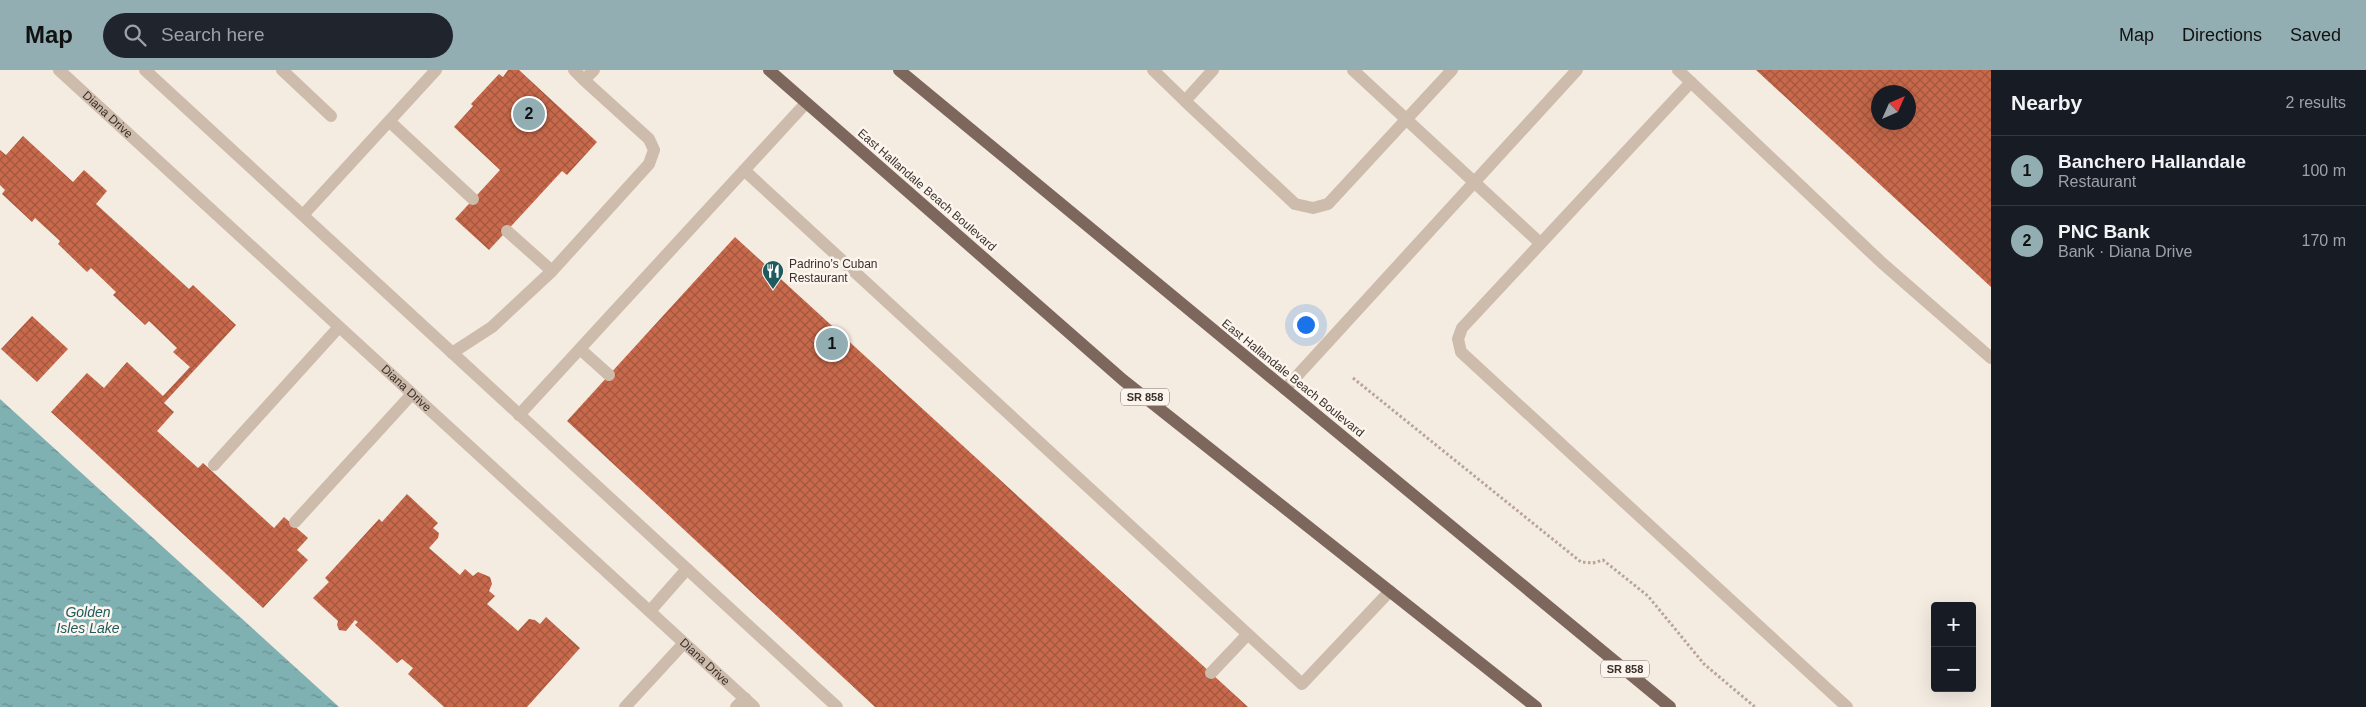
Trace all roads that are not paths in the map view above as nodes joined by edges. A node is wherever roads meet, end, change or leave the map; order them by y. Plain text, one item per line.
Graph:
1 (59, 70) edge
2 (145, 70) edge
3 (282, 70) edge
4 (436, 70) edge
5 (574, 70) edge
6 (594, 70) edge
7 (769, 70) edge
8 (899, 70) edge
9 (1153, 70) edge
10 (1213, 70) edge
11 (1353, 70) edge
12 (1452, 70) edge
13 (1577, 70) edge
14 (1678, 70) edge
15 (584, 80) junction
16 (1691, 82) junction
17 (1185, 101) junction
18 (806, 103) junction
19 (331, 116) dead end
20 (1406, 119) junction
21 (389, 121) junction
22 (744, 170) junction
23 (1474, 182) junction
24 (473, 199) dead end
25 (303, 215) junction
26 (507, 231) dead end
27 (1540, 243) junction
28 (552, 271) junction
29 (339, 328) junction
30 (580, 349) junction
31 (452, 353) junction
32 (1991, 358) edge
33 (609, 375) dead end
34 (1285, 389) junction
35 (412, 394) junction
36 (519, 415) junction
37 (214, 465) dead end
38 (295, 522) dead end
39 (687, 569) junction
40 (1390, 592) junction
41 (650, 611) junction
42 (1248, 634) junction
43 (684, 642) junction
44 (1211, 674) dead end
45 (745, 704) edge
46 (625, 707) edge
47 (837, 707) edge
48 (1536, 707) edge
49 (1670, 707) edge
50 (1847, 707) edge

1 - 29 street, Diana Drive
2 - 25 street
3 - 19 street
4 - 21 street
5 - 15 street
6 - 15 street
7 - 18 main road, East Hallandale Beach Boulevard / SR 858
8 - 34 main road, East Hallandale Beach Boulevard / SR 858
9 - 17 street
10 - 17 street
11 - 20 street
12 - 20 street
13 - 23 street
14 - 16 street
15 - 28 street
16 - 27 street
16 - 32 street
17 - 20 street
18 - 22 street
18 - 40 main road, East Hallandale Beach Boulevard / SR 858
20 - 23 street
21 - 24 street
21 - 25 street
22 - 30 street
22 - 42 street
23 - 27 street
23 - 34 street
25 - 31 street
26 - 28 street
27 - 50 street
28 - 31 street
29 - 35 street, Diana Drive
29 - 37 street
30 - 33 street
30 - 36 street
31 - 36 street
34 - 49 main road, East Hallandale Beach Boulevard / SR 858
35 - 38 street
35 - 41 street, Diana Drive
36 - 39 street
39 - 41 street
39 - 47 street
40 - 42 street
40 - 48 main road, East Hallandale Beach Boulevard / SR 858
41 - 43 street, Diana Drive
42 - 44 street
43 - 45 street, Diana Drive
43 - 46 street

